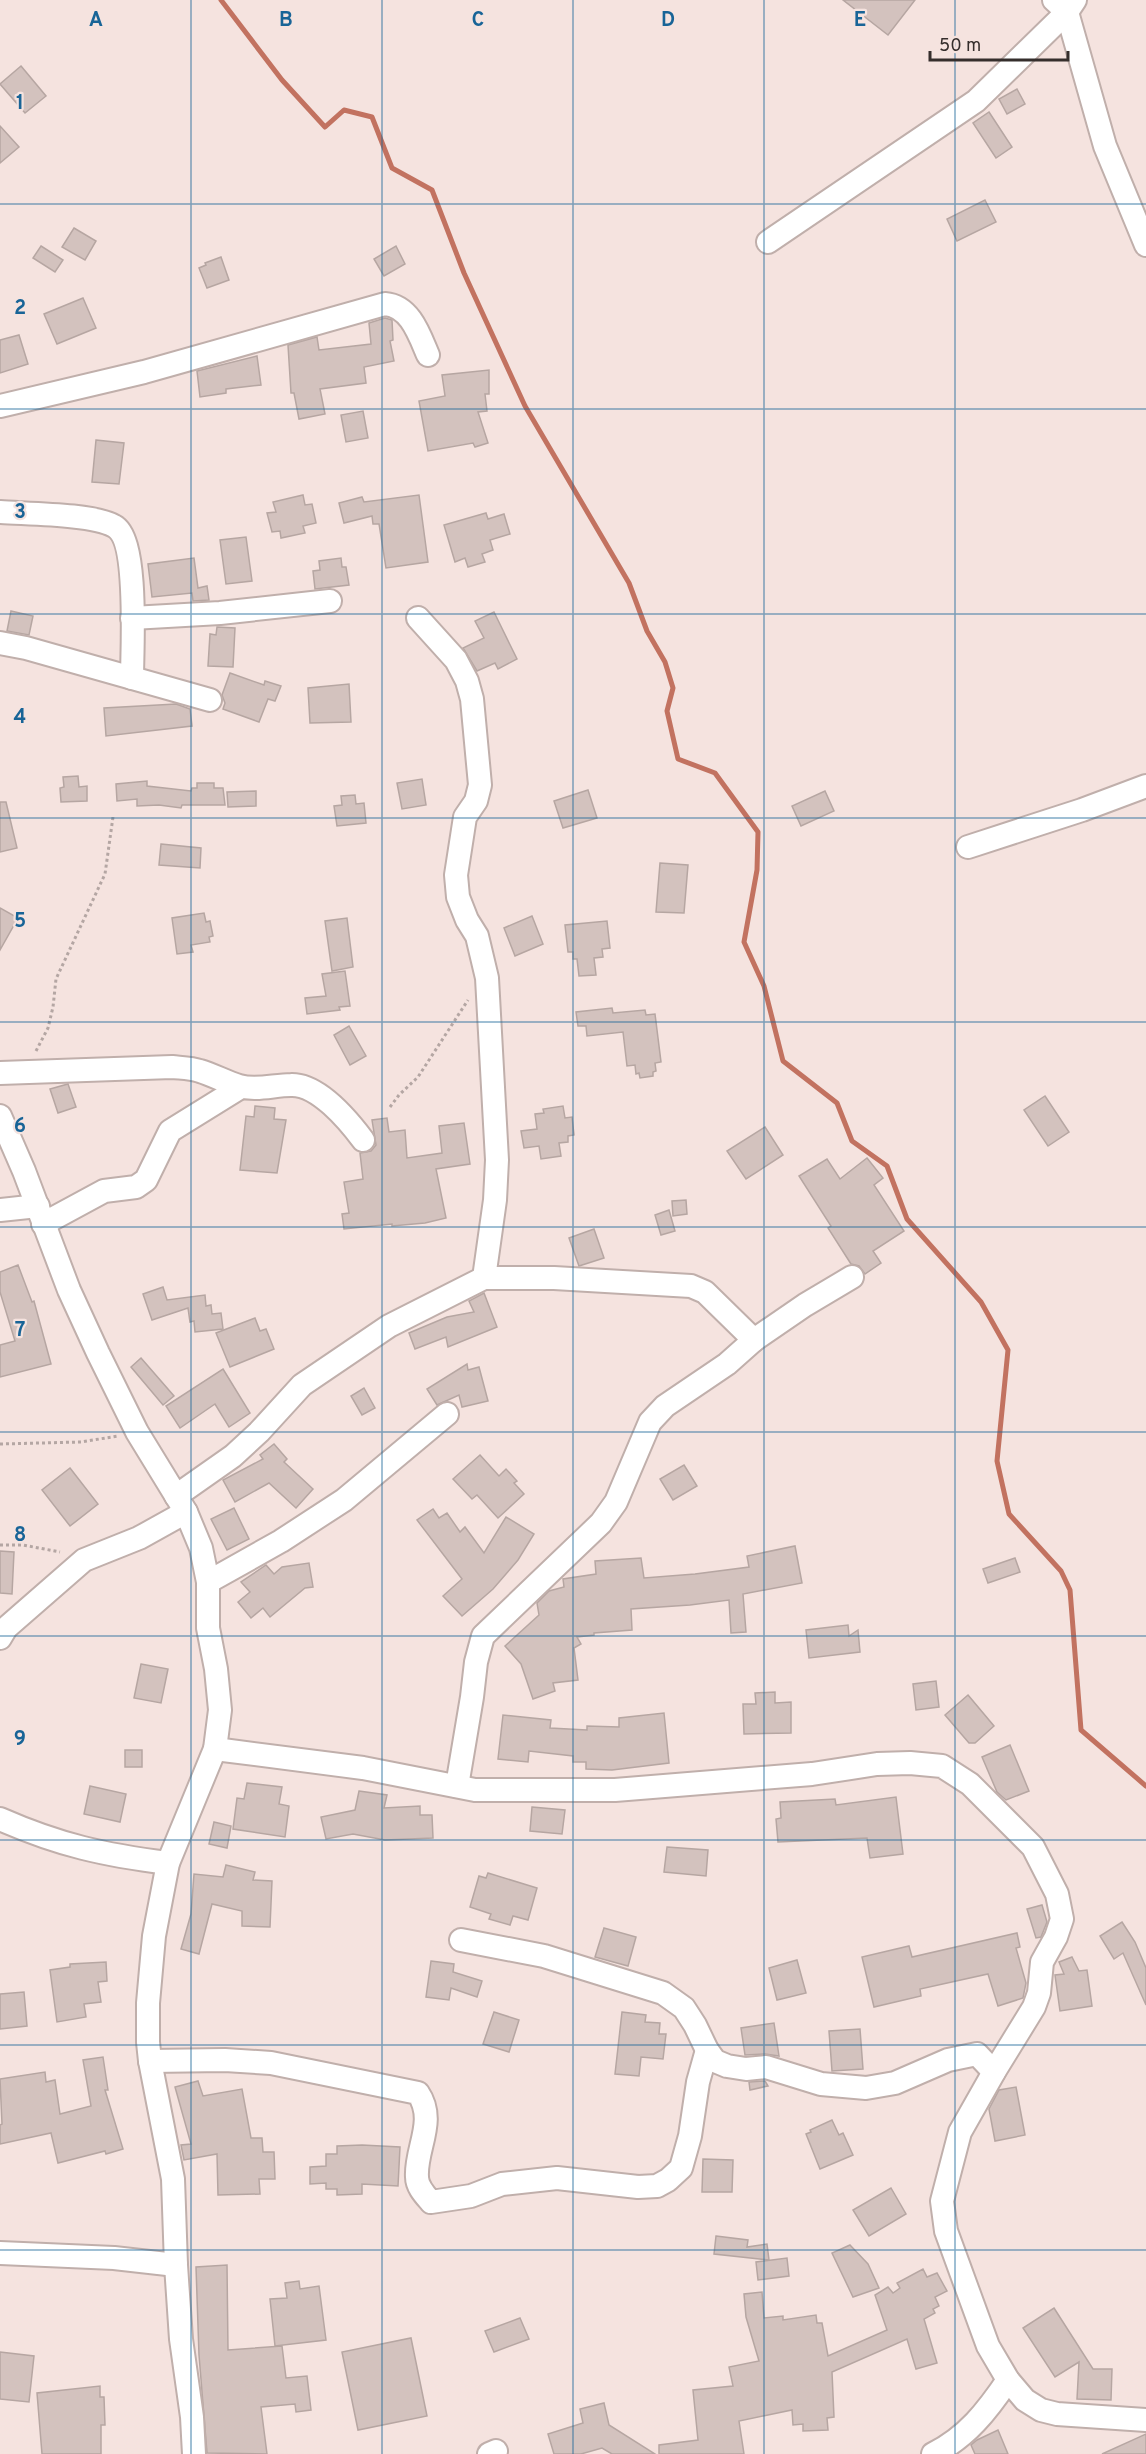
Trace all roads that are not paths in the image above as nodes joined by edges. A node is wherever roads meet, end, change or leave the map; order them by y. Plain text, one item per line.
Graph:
1 (1065, 4) edge
2 (768, 242) dead end
3 (1146, 245) edge
4 (428, 355) dead end
5 (0, 406) edge
6 (0, 512) edge
7 (330, 601) dead end
8 (132, 618) junction
9 (417, 618) dead end
10 (0, 643) edge
11 (132, 678) junction
12 (210, 700) dead end
13 (1146, 786) edge
14 (968, 847) dead end
15 (0, 1072) edge
16 (241, 1087) junction
17 (1, 1122) edge
18 (363, 1140) dead end
19 (0, 1210) edge
20 (40, 1215) junction
21 (852, 1277) dead end
22 (484, 1278) junction
23 (754, 1340) junction
24 (447, 1414) dead end
25 (181, 1504) junction
26 (208, 1581) junction
27 (0, 1638) edge
28 (215, 1749) junction
29 (457, 1786) junction
30 (0, 1819) edge
31 (168, 1863) junction
32 (461, 1940) dead end
33 (707, 2050) junction
34 (150, 2061) junction
35 (994, 2072) junction
36 (0, 2253) edge
37 (176, 2265) junction
38 (1008, 2380) junction
39 (1146, 2420) edge
40 (194, 2454) edge
41 (933, 2454) edge

1 - 2 street
1 - 3 street
4 - 5 street
6 - 8 street
7 - 8 street
8 - 11 street
9 - 22 street
10 - 11 street
11 - 12 street
13 - 14 street
15 - 16 street
16 - 18 street
16 - 20 street
17 - 20 street
19 - 20 street
20 - 25 street
21 - 23 street
22 - 23 street
22 - 25 street
23 - 29 street
24 - 26 street
25 - 26 street
25 - 27 street
26 - 28 street
28 - 29 street
28 - 31 street
29 - 35 street
30 - 31 street
31 - 34 street
32 - 33 street
33 - 34 street
33 - 35 street
34 - 37 street
35 - 38 street
36 - 37 street
37 - 40 street
38 - 39 street
38 - 41 street

